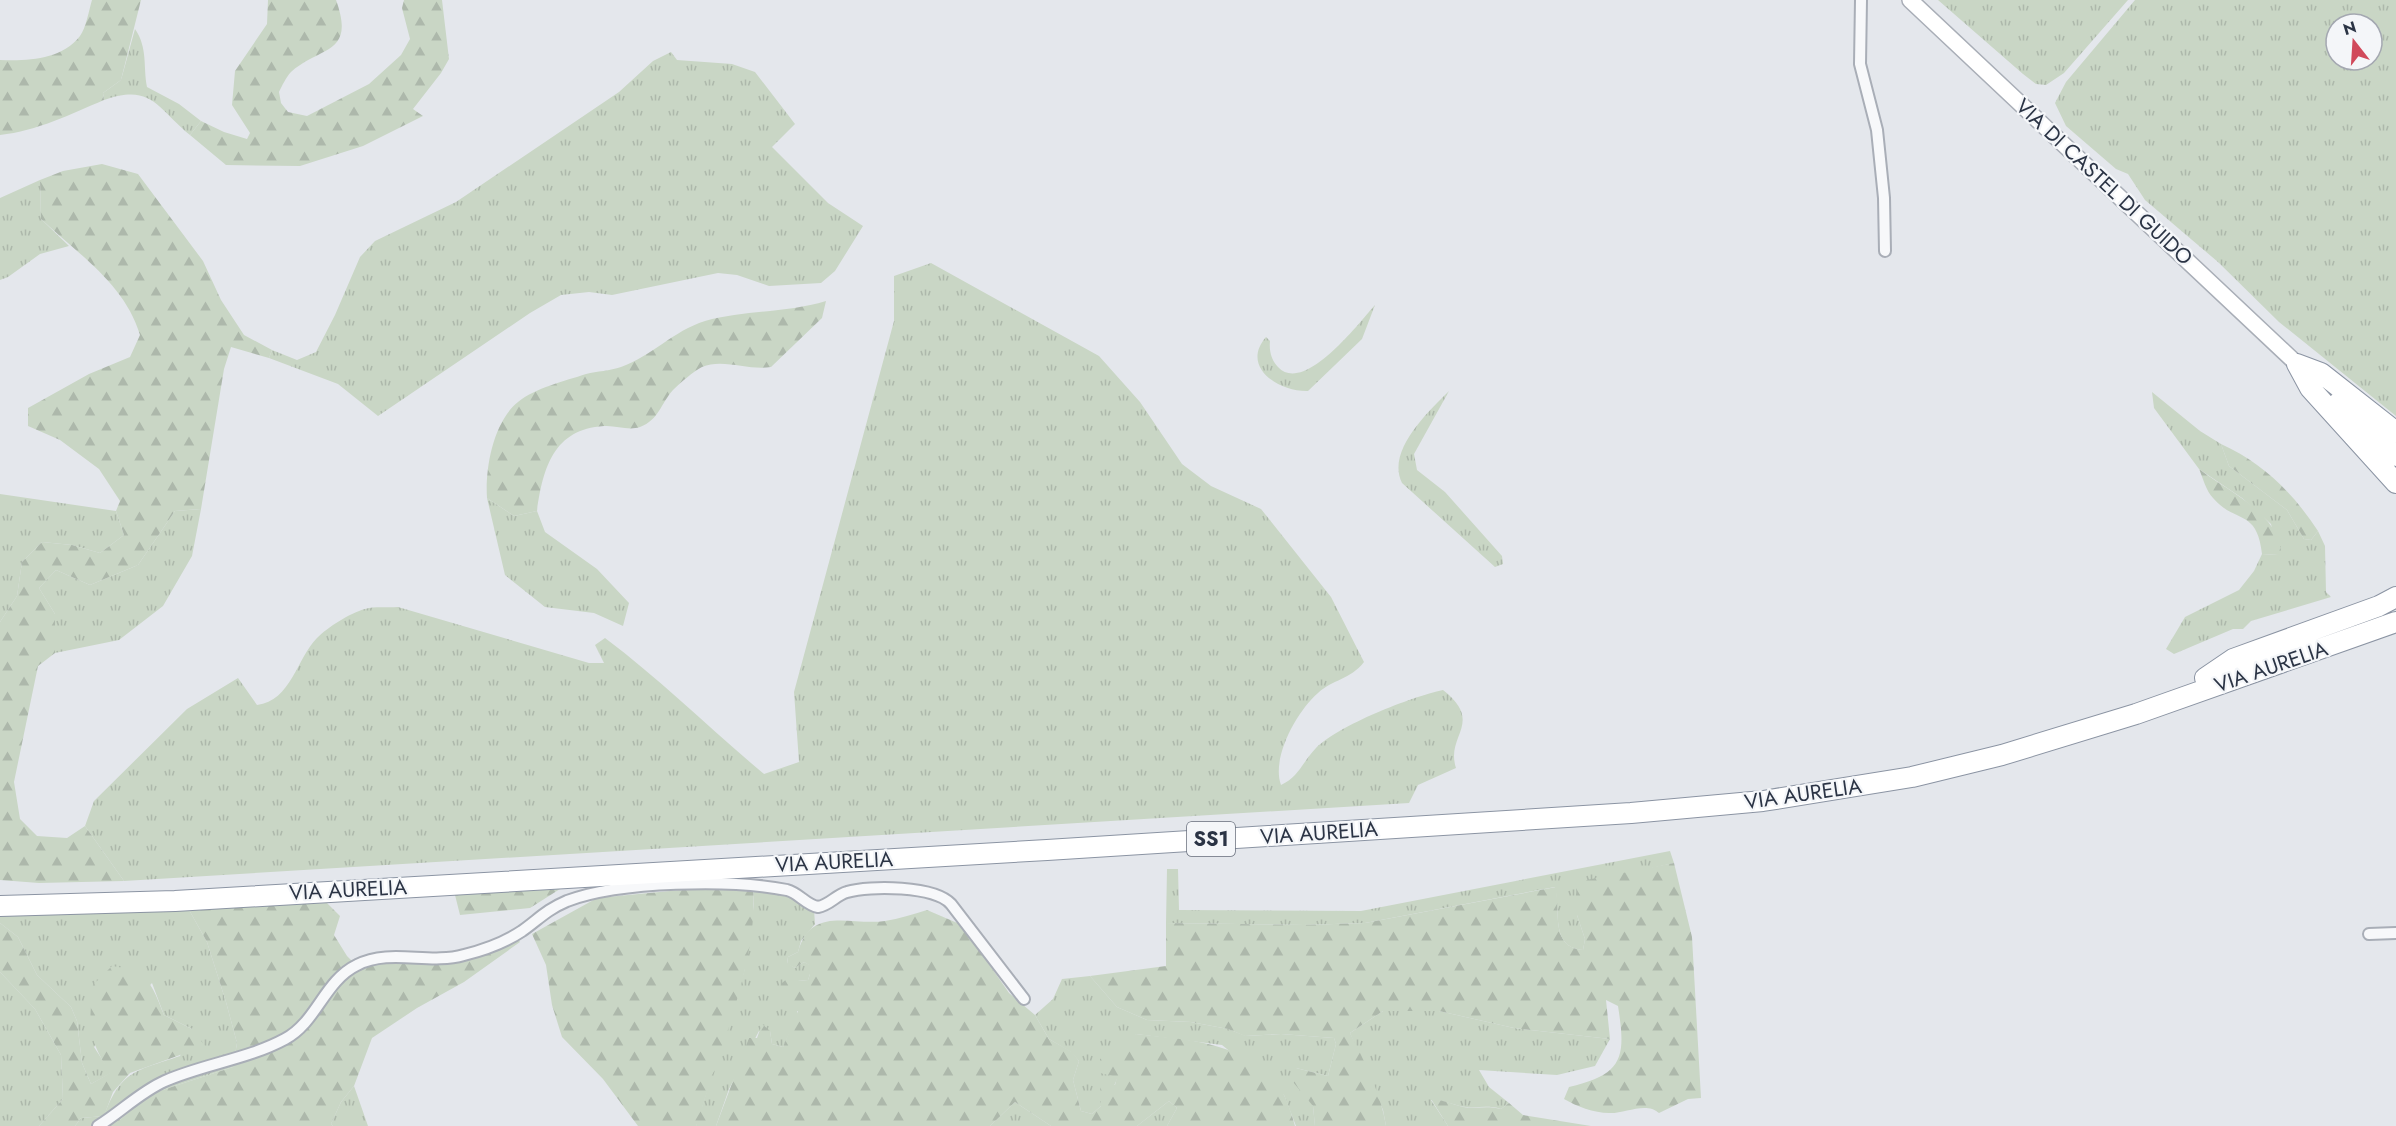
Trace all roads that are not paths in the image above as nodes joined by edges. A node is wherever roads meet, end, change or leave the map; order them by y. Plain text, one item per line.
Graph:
1 (1861, 0) edge
2 (1910, 0) edge
3 (1885, 251) dead end
4 (2297, 364) junction
5 (2396, 432) edge
6 (2396, 456) edge
7 (2396, 483) edge
8 (2396, 597) edge
9 (2396, 610) edge
10 (2396, 622) edge
11 (2396, 631) edge
12 (2246, 675) junction
13 (2205, 678) junction
14 (0, 893) edge
15 (0, 906) edge
16 (2396, 933) edge
17 (2369, 934) dead end
18 (1024, 999) dead end
19 (98, 1126) edge

1 - 3 street
2 - 4 street, VIA DI CASTEL DI GUIDO
4 - 5 highway
4 - 6 highway
4 - 7 highway
8 - 13 highway
9 - 13 highway, VIA AURELIA / SS1
10 - 12 highway, VIA AURELIA / SS1
11 - 12 highway
12 - 15 highway, VIA AURELIA / SS1
13 - 14 highway, VIA AURELIA / SS1
16 - 17 street
18 - 19 street

